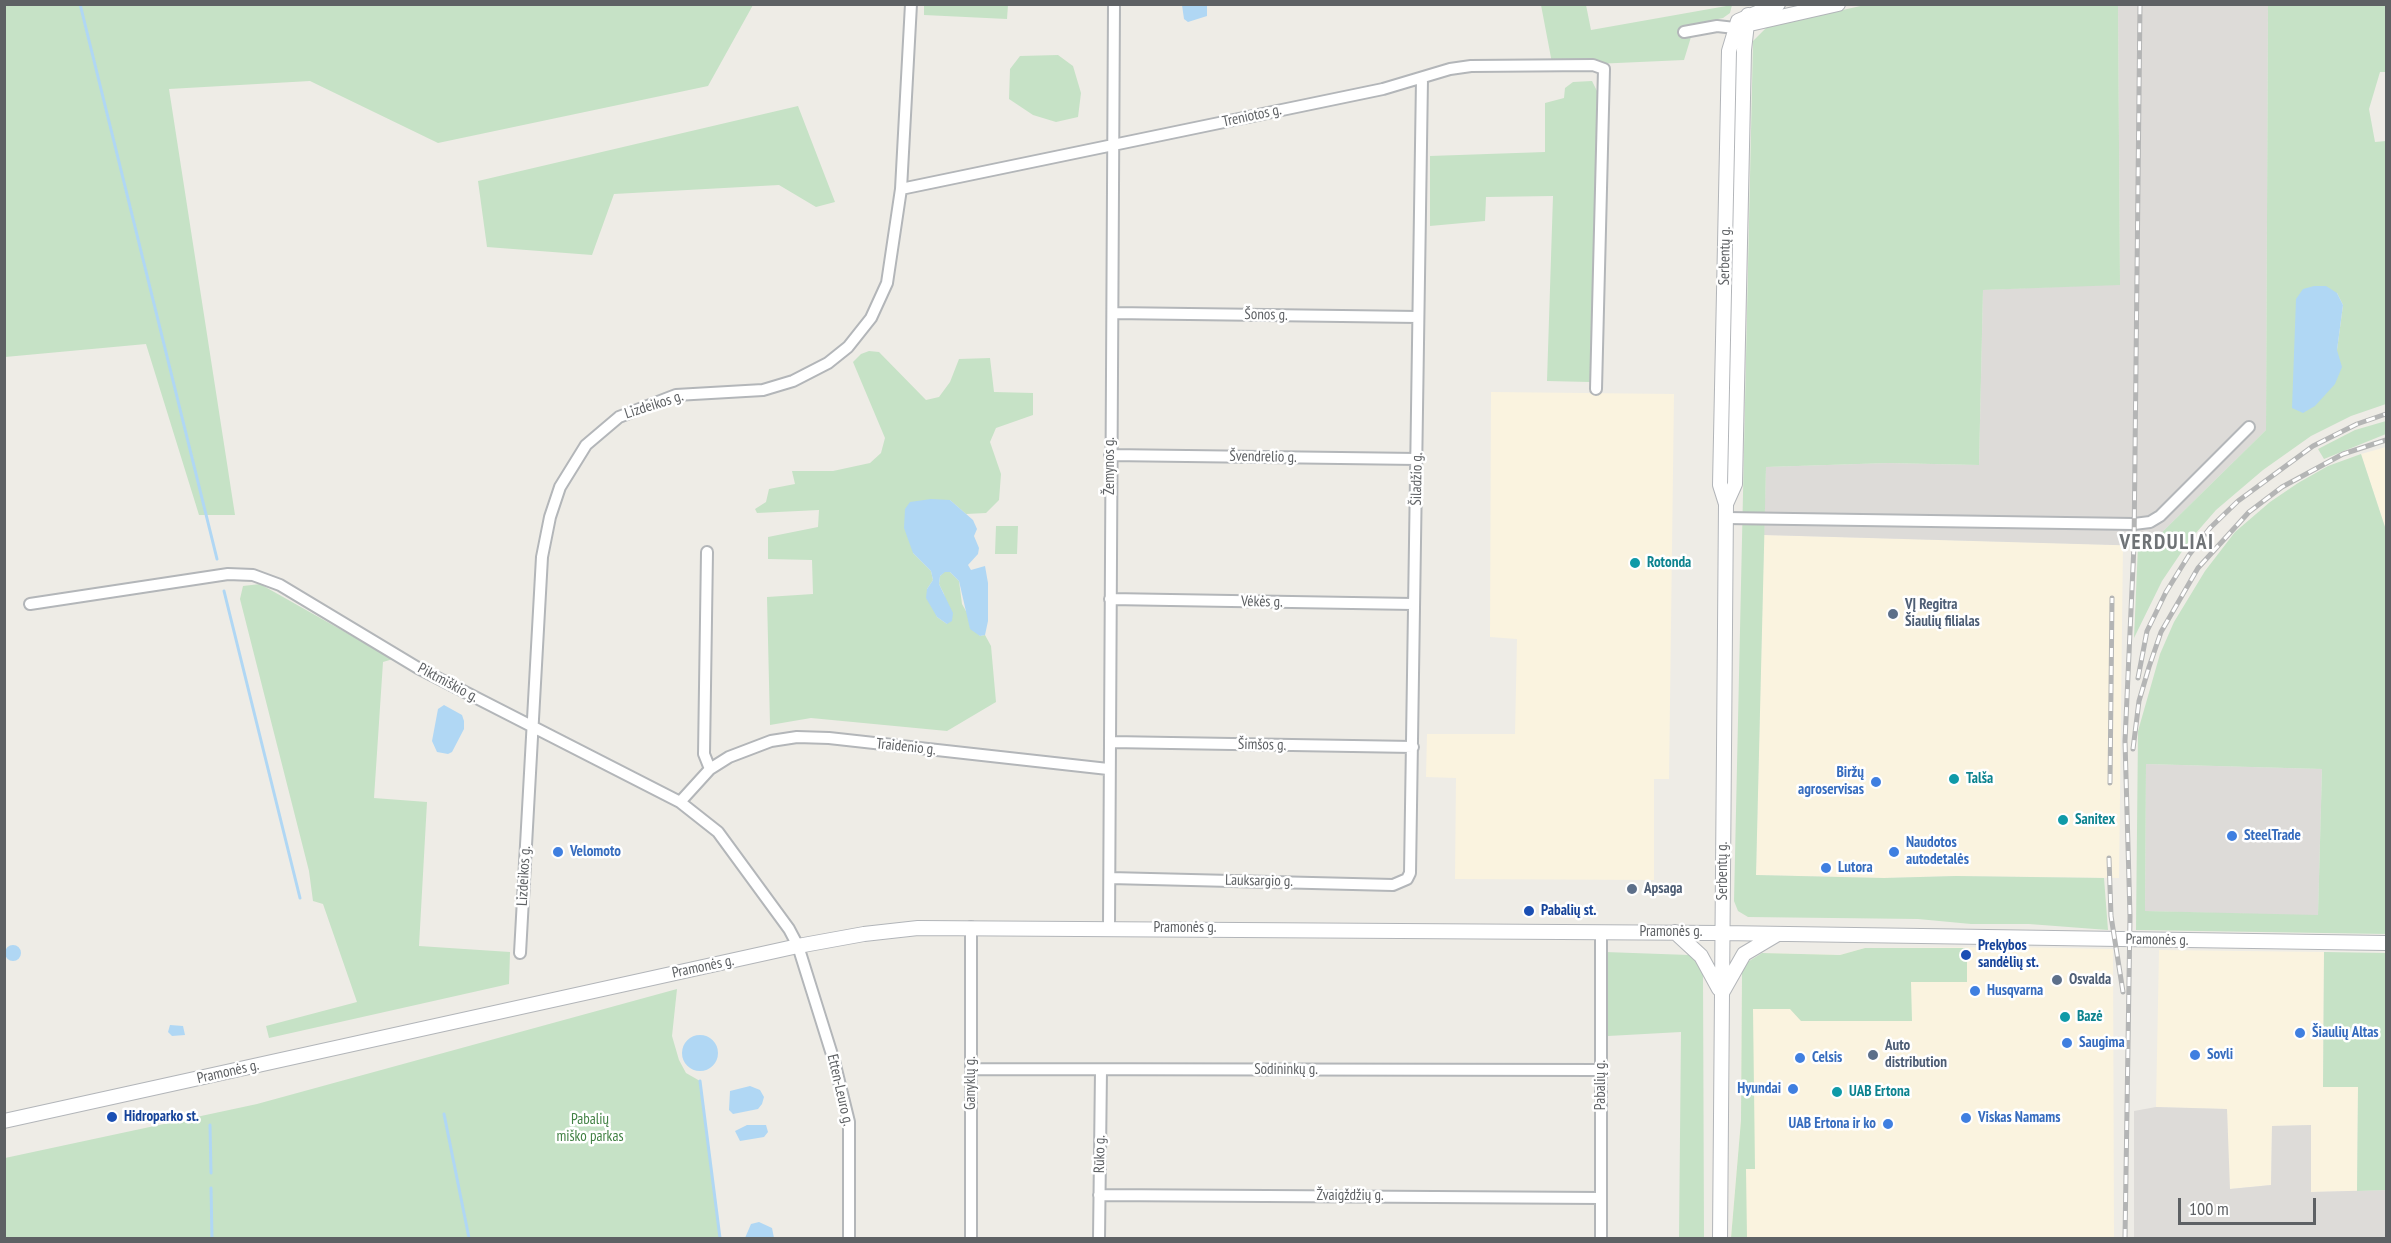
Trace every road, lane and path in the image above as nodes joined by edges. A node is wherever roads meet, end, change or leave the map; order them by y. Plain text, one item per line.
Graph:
1 (911, 4) edge
2 (1114, 4) edge
3 (1778, 4) edge
4 (1838, 4) edge
5 (1748, 20) junction
6 (1734, 28) junction
7 (1684, 32) dead end
8 (1422, 79) junction
9 (1113, 145) junction
10 (901, 189) junction
11 (1113, 313) junction
12 (1418, 317) junction
13 (1596, 390) dead end
14 (2249, 427) dead end
15 (1110, 455) junction
16 (1418, 459) junction
17 (1726, 511) junction
18 (707, 552) dead end
19 (1110, 599) junction
20 (30, 604) dead end
21 (1413, 604) junction
22 (532, 728) junction
23 (1111, 742) junction
24 (1413, 747) junction
25 (710, 769) junction
26 (1108, 770) junction
27 (681, 802) junction
28 (1110, 878) junction
29 (1407, 879) joint
30 (971, 927) junction
31 (1109, 927) junction
32 (1601, 932) junction
33 (1675, 932) junction
34 (1722, 933) junction
35 (1778, 934) junction
36 (2386, 942) edge
37 (798, 946) junction
38 (520, 953) dead end
39 (1722, 993) junction
40 (971, 1069) junction
41 (1101, 1070) junction
42 (1601, 1070) junction
43 (4, 1122) edge
44 (1099, 1195) junction
45 (1601, 1198) junction
46 (849, 1239) edge
47 (970, 1239) edge
48 (1099, 1239) edge
49 (1600, 1239) edge
50 (1720, 1239) edge

1 - 10 street, Lizdeikos g.
2 - 9 street, Žemynos g.
3 - 5 main road
4 - 5 main road
5 - 6 main road
5 - 17 main road, Serbentų g.
6 - 7 street
6 - 17 main road, Serbentų g.
8 - 9 street, Treniotos g.
8 - 12 street, Šiladžio g.
8 - 13 street, Treniotos g.
9 - 10 street, Treniotos g.
9 - 11 street, Žemynos g.
10 - 22 street, Lizdeikos g.
11 - 12 street, Šonos g.
11 - 15 street, Žemynos g.
12 - 16 street, Šiladžio g.
14 - 17 street
15 - 16 street, Švendrelio g.
15 - 19 street, Žemynos g.
16 - 21 street, Šiladžio g.
17 - 34 main road, Serbentų g.
18 - 25 street
19 - 21 street, Vėkės g.
19 - 23 street, Žemynos g.
20 - 22 street, Piktmiškio g.
21 - 24 street, Šiladžio g.
22 - 27 street, Piktmiškio g.
22 - 38 street, Lizdeikos g.
23 - 24 street, Šimšos g.
23 - 26 street, Žemynos g.
24 - 29 street, Šiladžio g.
25 - 26 street, Traidenio g.
25 - 27 street, Traidenio g.
26 - 28 street, Žemynos g.
27 - 37 street, Piktmiškio g.
28 - 29 street, Lauksargio g.
28 - 31 street, Žemynos g.
30 - 31 main road, Pramonės g.
30 - 37 main road, Pramonės g.
30 - 40 street, Ganyklų g.
31 - 32 main road, Pramonės g.
32 - 33 main road, Pramonės g.
32 - 42 street, Pabalių g.
33 - 34 main road, Pramonės g.
33 - 39 main road
34 - 35 main road, Pramonės g.
34 - 39 main road, Serbentų g.
35 - 36 main road, Pramonės g.
35 - 39 main road
37 - 43 main road, Pramonės g.
37 - 46 street, Etten-Leuro g.
39 - 50 main road, Serbentų g.
40 - 41 street, Sodininkų g.
40 - 47 street, Ganyklų g.
41 - 42 street, Sodininkų g.
41 - 44 street, Rūko g.
42 - 45 street, Pabalių g.
44 - 45 street, Žvaigždžių g.
44 - 48 street, Rūko g.
45 - 49 street, Pabalių g.

